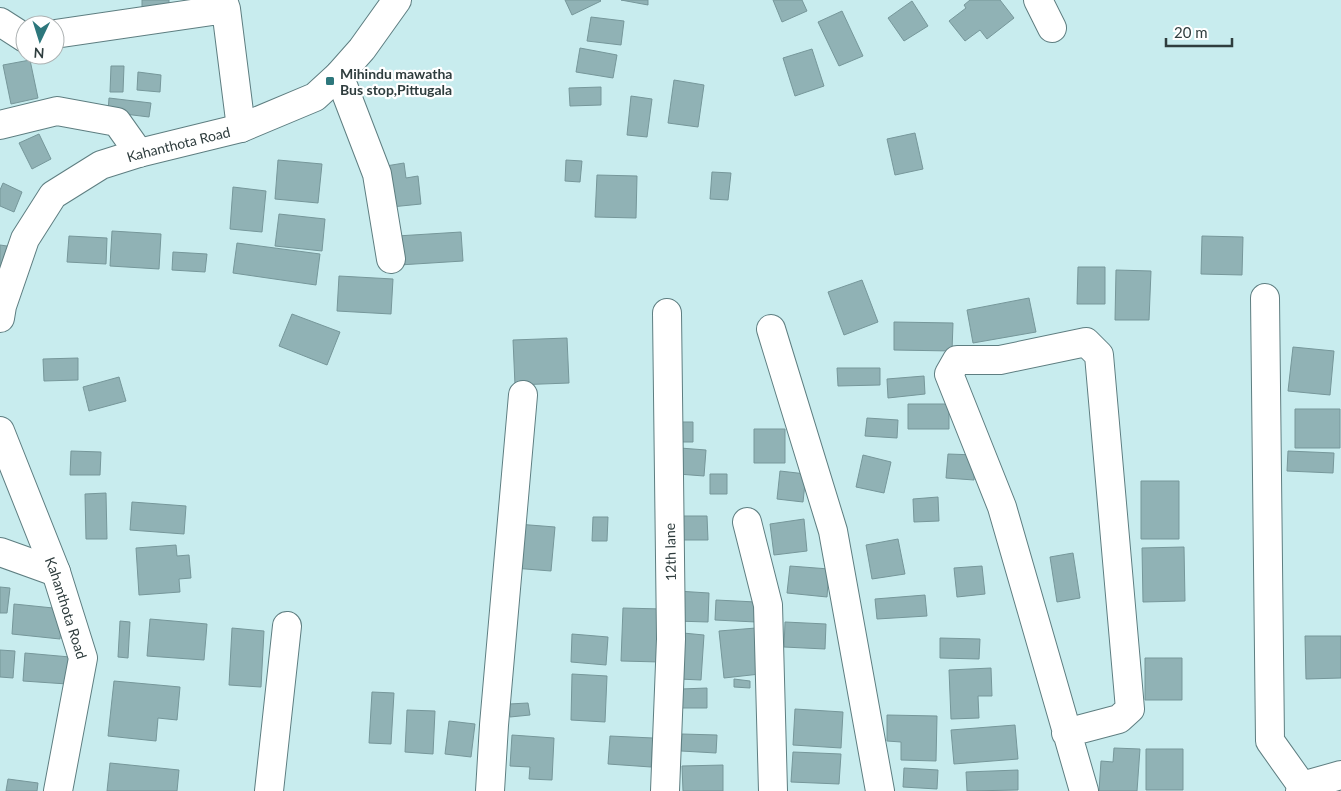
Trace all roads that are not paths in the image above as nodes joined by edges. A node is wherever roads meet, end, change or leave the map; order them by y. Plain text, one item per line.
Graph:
1 (397, 0) edge
2 (1038, 0) edge
3 (225, 4) edge
4 (0, 22) edge
5 (1052, 28) dead end
6 (15, 32) edge
7 (65, 32) edge
8 (339, 75) junction
9 (0, 125) edge
10 (241, 128) junction
11 (139, 154) junction
12 (391, 259) dead end
13 (1265, 298) dead end
14 (1, 310) edge
15 (667, 313) dead end
16 (771, 329) dead end
17 (523, 395) dead end
18 (0, 431) edge
19 (747, 522) dead end
20 (0, 552) edge
21 (56, 572) junction
22 (286, 626) dead end
23 (1066, 733) junction
24 (1341, 775) edge
25 (1301, 789) edge
26 (58, 791) edge
27 (269, 791) edge
28 (490, 791) edge
29 (664, 791) edge
30 (773, 791) edge
31 (880, 791) edge
32 (1084, 791) edge

1 - 8 street, Kahanthota Road
2 - 5 street
3 - 7 street
3 - 10 street
4 - 6 street
8 - 10 street, Kahanthota Road
8 - 12 street
9 - 11 street
10 - 11 street, Kahanthota Road
11 - 14 street, Kahanthota Road
13 - 25 street
15 - 29 street, 12th lane
16 - 31 street
17 - 28 street
18 - 21 street, Kahanthota Road
19 - 30 street
20 - 21 street
21 - 26 street, Kahanthota Road
22 - 27 street
23 - 23 street
23 - 32 street
24 - 25 street

